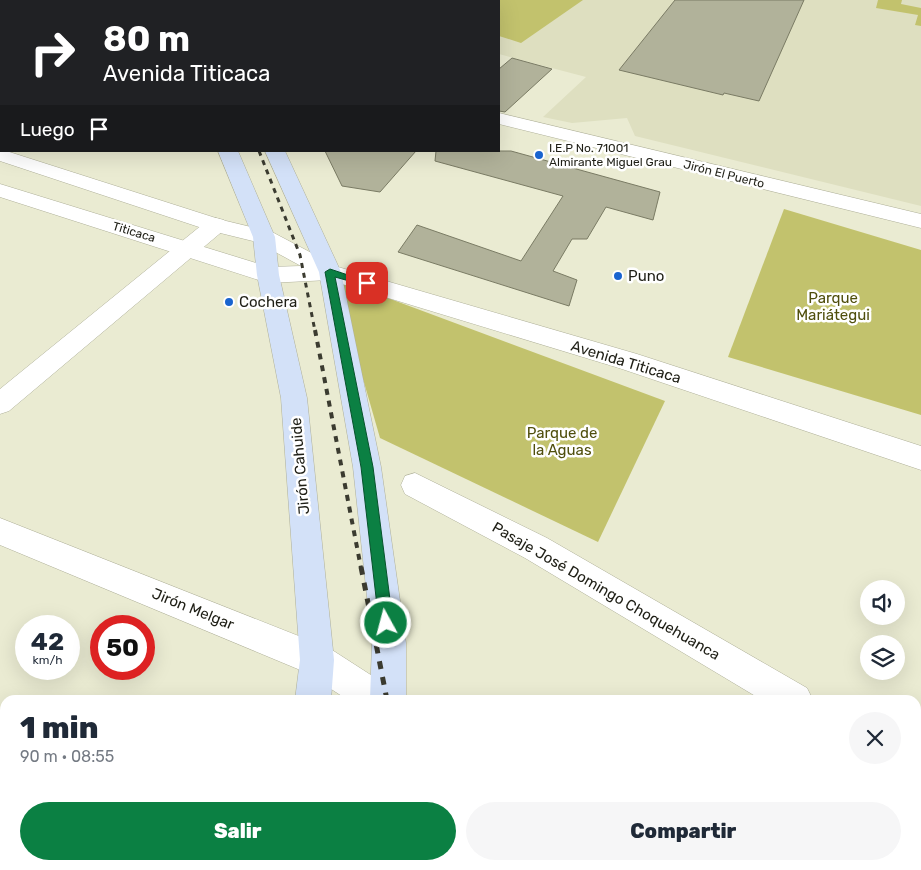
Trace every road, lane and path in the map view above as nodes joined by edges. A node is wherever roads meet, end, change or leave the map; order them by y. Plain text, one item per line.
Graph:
1 (500, 119) edge
2 (228, 152) edge
3 (275, 152) edge
4 (0, 155) edge
5 (0, 190) edge
6 (921, 221) edge
7 (216, 225) junction
8 (264, 237) junction
9 (188, 249) junction
10 (330, 272) junction
11 (268, 275) junction
12 (0, 404) edge
13 (921, 458) edge
14 (415, 485) dead end
15 (0, 531) edge
16 (317, 660) junction
17 (314, 695) edge
18 (371, 695) edge
19 (388, 695) edge
20 (786, 695) edge

1 - 6 street, Jirón El Puerto
2 - 8 main road, Jirón Cahuide
3 - 10 main road
4 - 7 street
5 - 9 street, Titicaca
7 - 8 street
7 - 9 street
8 - 10 street
8 - 11 main road, Jirón Cahuide
9 - 11 street, Titicaca
9 - 12 street
10 - 11 street
10 - 13 street, Avenida Titicaca
10 - 19 main road
11 - 16 main road, Jirón Cahuide
14 - 20 street, Pasaje José Domingo Choquehuanca
15 - 16 street, Jirón Melgar
16 - 17 main road, Jirón Cahuide
16 - 18 street, Jirón Melgar

